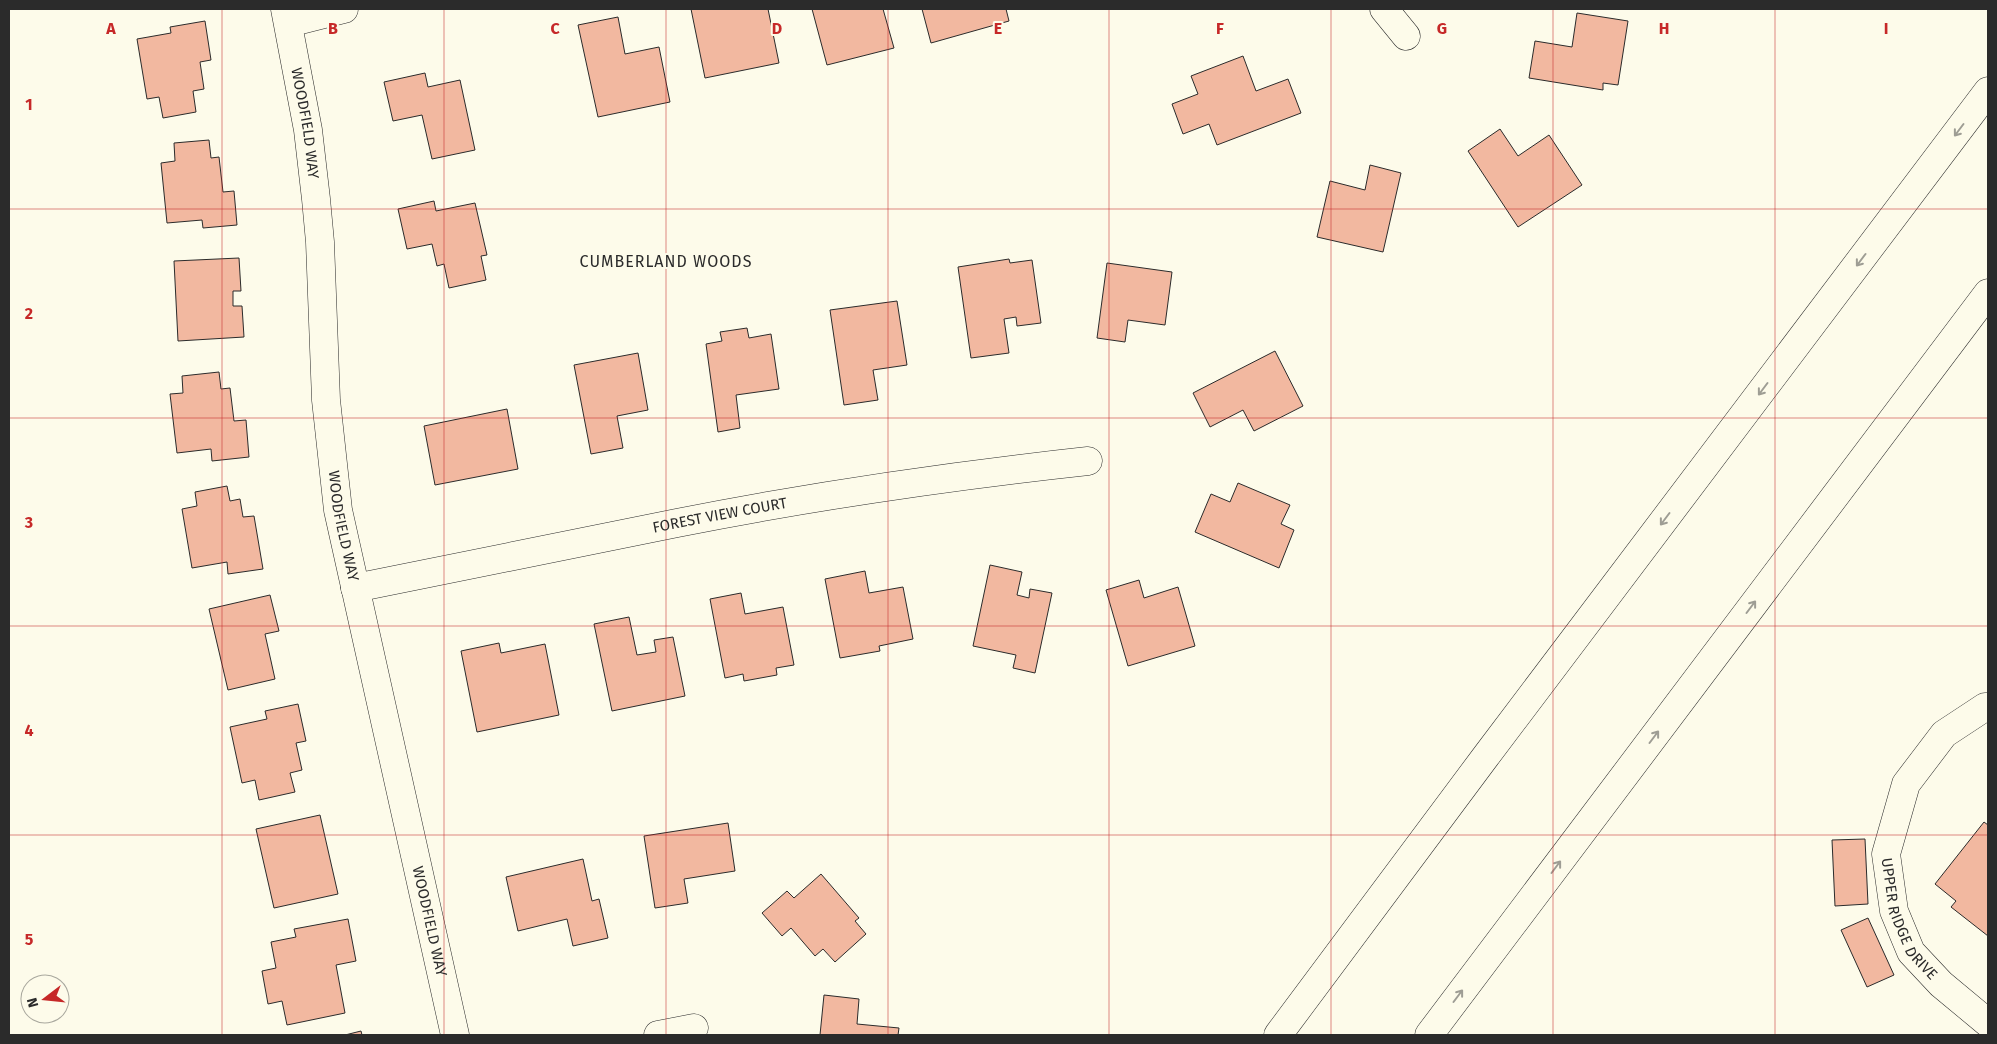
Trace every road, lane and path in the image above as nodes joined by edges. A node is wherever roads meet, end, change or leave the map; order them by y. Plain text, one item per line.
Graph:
1 (344, 9) edge
2 (1384, 9) edge
3 (287, 16) edge
4 (1406, 36) dead end
5 (1988, 91) edge
6 (1988, 292) edge
7 (1088, 461) dead end
8 (355, 588) junction
9 (1988, 707) edge
10 (1988, 1023) edge
11 (694, 1028) dead end
12 (455, 1035) edge
13 (658, 1035) edge
14 (1278, 1035) edge
15 (1429, 1035) edge

1 - 3 main road
2 - 4 main road
3 - 8 main road, WOODFIELD WAY
5 -> 14 main road
15 -> 6 main road
7 - 8 main road, FOREST VIEW COURT
8 - 12 main road, WOODFIELD WAY
9 - 10 main road, UPPER RIDGE DRIVE
11 - 13 main road

